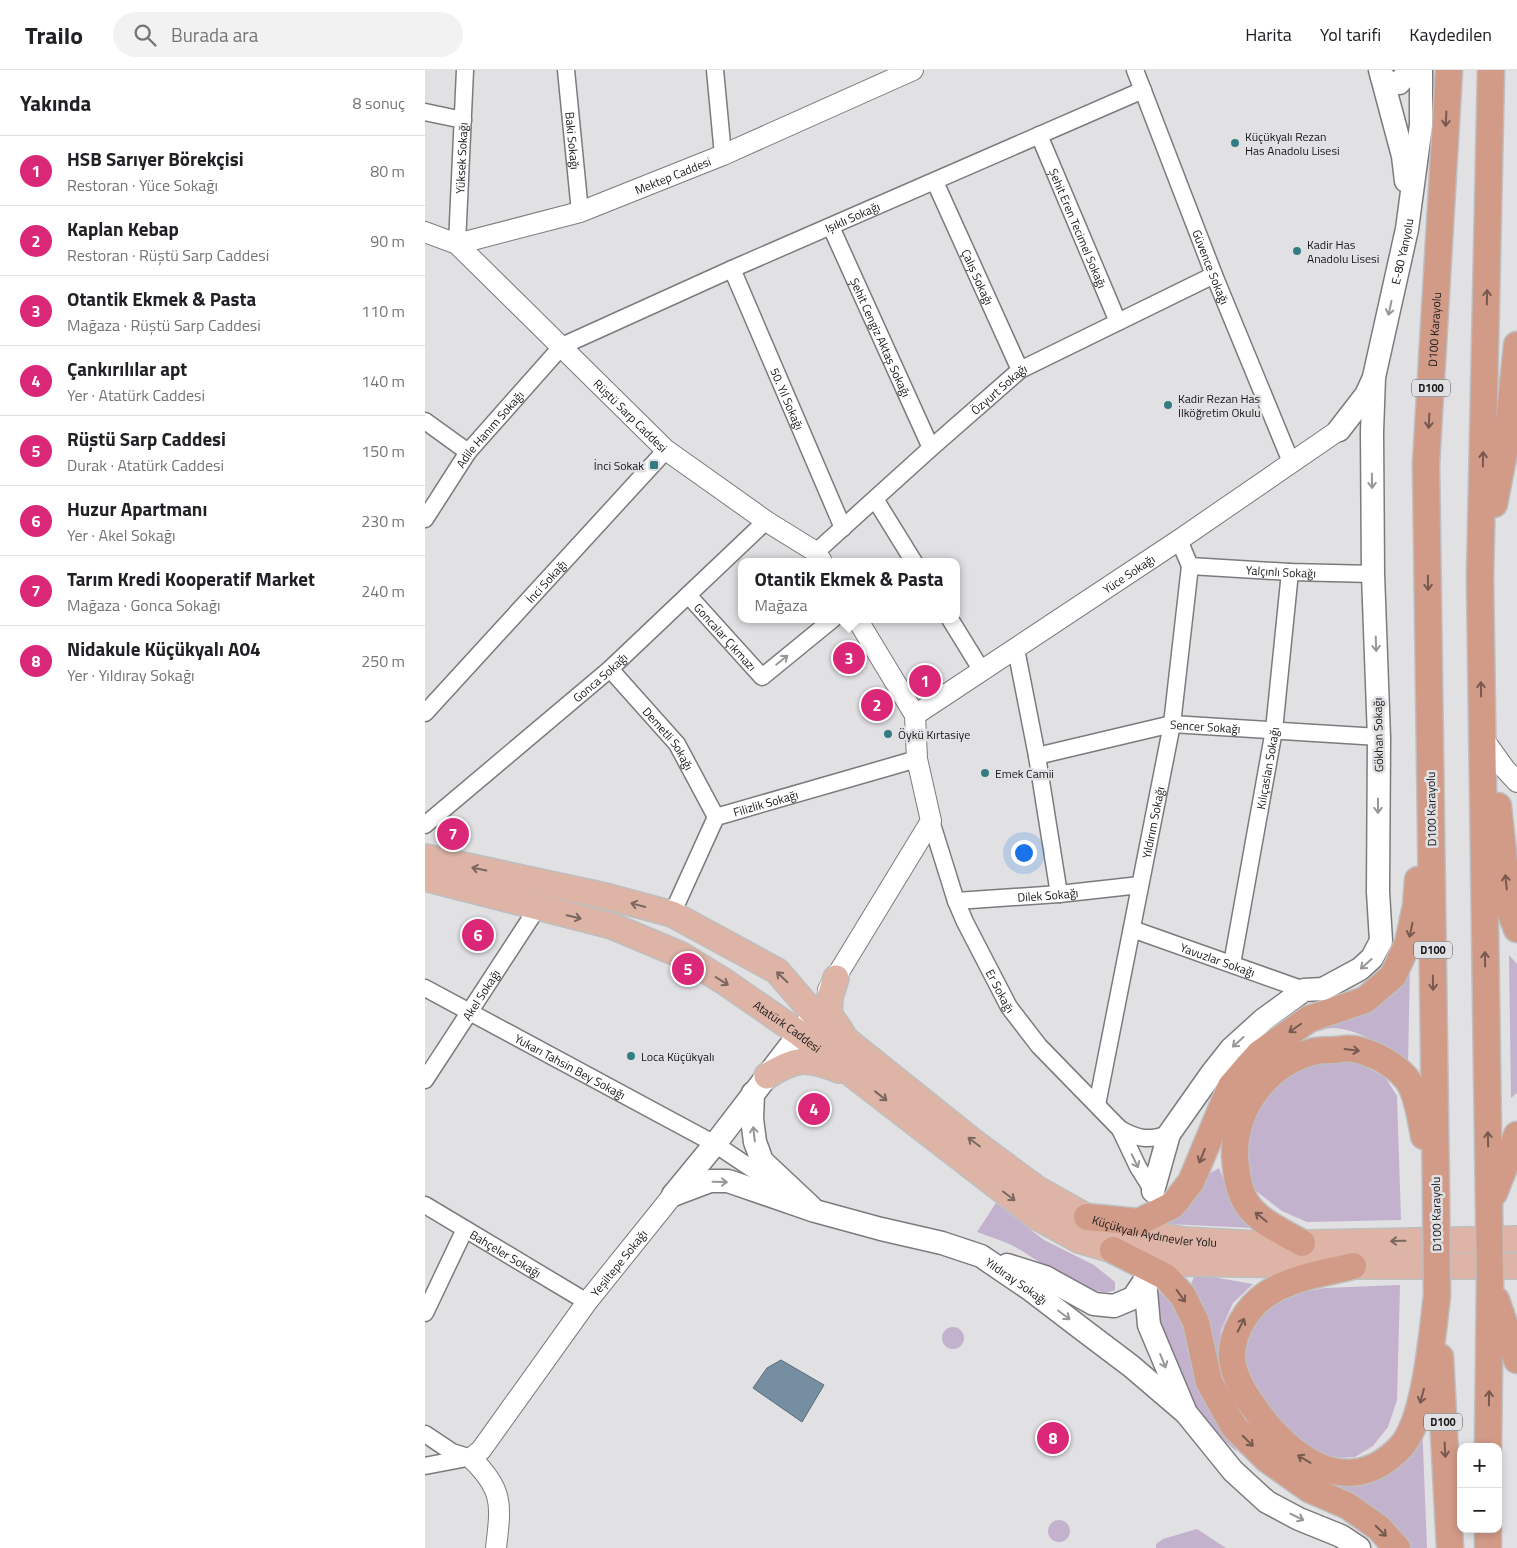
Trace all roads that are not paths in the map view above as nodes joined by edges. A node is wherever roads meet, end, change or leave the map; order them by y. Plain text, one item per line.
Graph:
1 (465, 70) edge
2 (567, 70) edge
3 (715, 70) edge
4 (913, 70) edge
5 (1135, 70) edge
6 (1407, 70) edge
7 (1421, 70) edge
8 (1449, 70) edge
9 (1491, 70) edge
10 (1381, 73) edge
11 (1143, 90) junction
12 (425, 112) edge
13 (463, 120) junction
14 (1039, 136) junction
15 (723, 155) junction
16 (935, 182) junction
17 (580, 212) junction
18 (1409, 216) junction
19 (831, 227) junction
20 (425, 232) edge
21 (457, 244) junction
22 (732, 269) junction
23 (1214, 275) junction
24 (1118, 322) junction
25 (1517, 345) edge
26 (562, 346) junction
27 (1020, 370) junction
28 (1374, 377) junction
29 (425, 421) edge
30 (1339, 430) junction
31 (1372, 432) junction
32 (931, 448) junction
33 (666, 450) junction
34 (468, 452) junction
35 (1291, 462) junction
36 (875, 499) junction
37 (425, 519) edge
38 (766, 521) junction
39 (843, 528) junction
40 (1179, 540) junction
41 (819, 557) edge
42 (912, 558) edge
43 (1190, 566) junction
44 (1290, 572) junction
45 (1373, 574) junction
46 (1480, 578) junction
47 (688, 595) junction
48 (828, 623) edge
49 (859, 623) edge
50 (952, 623) edge
51 (1016, 649) junction
52 (609, 668) junction
53 (982, 671) junction
54 (1431, 707) junction
55 (425, 713) edge
56 (915, 715) junction
57 (1172, 724) junction
58 (1274, 730) junction
59 (1379, 737) junction
60 (1482, 737) junction
61 (1037, 756) junction
62 (917, 759) junction
63 (1517, 782) edge
64 (716, 817) junction
65 (931, 821) junction
66 (425, 825) edge
67 (425, 857) edge
68 (425, 878) edge
69 (1140, 886) junction
70 (1059, 894) junction
71 (956, 901) junction
72 (538, 907) junction
73 (671, 914) junction
74 (1132, 929) junction
75 (1517, 929) edge
76 (1232, 964) junction
77 (836, 978) junction
78 (425, 988) edge
79 (1304, 990) junction
80 (470, 1012) junction
81 (815, 1014) junction
82 (800, 1034) junction
83 (850, 1043) junction
84 (855, 1076) junction
85 (425, 1080) edge
86 (760, 1084) junction
87 (1097, 1105) junction
88 (1120, 1129) junction
89 (1169, 1134) junction
90 (1517, 1135) edge
91 (715, 1144) junction
92 (1153, 1191) joint
93 (1435, 1193) junction
94 (673, 1195) junction
95 (425, 1205) edge
96 (1489, 1205) junction
97 (815, 1211) junction
98 (1087, 1217) junction
99 (465, 1229) junction
100 (1517, 1239) edge
101 (1303, 1243) junction
102 (1113, 1250) junction
103 (981, 1256) junction
104 (1353, 1266) junction
105 (1517, 1266) edge
106 (1490, 1283) junction
107 (1437, 1296) junction
108 (587, 1302) junction
109 (425, 1313) edge
110 (1517, 1360) edge
111 (1187, 1413) junction
112 (425, 1434) edge
113 (1488, 1443) edge
114 (471, 1458) junction
115 (425, 1466) edge
116 (1488, 1533) edge
117 (496, 1548) edge
118 (1359, 1548) edge
119 (1397, 1548) edge
120 (1449, 1548) edge
121 (1488, 1548) edge

1 - 13 street, Yüksek Sokağı
2 - 17 street, Baki Sokağı
3 - 15 street
4 - 15 street, Mektep Caddesi
5 - 11 street, Güvence Sokağı
6 - 10 main road
7 - 18 main road, E-80 Yanyolu
8 -> 54 highway, D100 Karayolu / D100
46 -> 9 highway
10 - 18 main road
11 - 14 street, Işıklı Sokağı
11 - 23 street, Güvence Sokağı
12 - 13 street
13 - 21 street, Yüksek Sokağı
14 - 16 street, Işıklı Sokağı
14 - 24 street, Şehit Eren Tecimel Sokağı
15 - 17 street, Mektep Caddesi
16 - 19 street, Işıklı Sokağı
16 - 27 street, Çalış Sokağı
17 - 21 street, Mektep Caddesi
18 -> 28 main road, E-80 Yanyolu
19 - 22 street, Işıklı Sokağı
19 - 32 street, Şehit Cengiz Aktaş Sokağı
20 - 21 street
21 - 26 street, Rüştü Sarp Caddesi
22 - 26 street, Işıklı Sokağı
22 - 39 street, 50. Yıl Sokağı
23 - 24 street, Özyurt Sokağı
23 - 35 street, Güvence Sokağı
24 - 27 street, Özyurt Sokağı
25 - 46 highway
26 - 33 street, Rüştü Sarp Caddesi
26 - 34 street, Adile Hanım Sokağı
27 - 32 street, Özyurt Sokağı
28 - 30 main road
28 - 31 main road, E-80 Yanyolu
29 - 34 street
30 - 31 main road
30 - 35 street, Yüce Sokağı
31 -> 45 main road, Gökhan Sokağı
32 - 36 street, Özyurt Sokağı
33 - 38 street, Rüştü Sarp Caddesi
33 - 55 street, İnci Sokağı
34 - 37 street, Adile Hanım Sokağı
35 - 40 street, Yüce Sokağı
36 - 39 street, Özyurt Sokağı
36 - 42 street
38 - 41 street, Rüştü Sarp Caddesi
38 - 47 street, Gonca Sokağı
39 - 41 street, Özyurt Sokağı
40 - 43 street, Yıldırım Sokağı
40 - 51 street, Yüce Sokağı
43 - 44 street, Yalçınlı Sokağı
43 - 57 street, Yıldırım Sokağı
44 - 45 street, Yalçınlı Sokağı
44 - 58 street, Kılıçaslan Sokağı
45 -> 59 main road, Gökhan Sokağı
60 -> 46 highway
47 -> 48 street, Goncalar Çıkmazı
47 - 52 street, Gonca Sokağı
49 - 56 street
50 - 53 street
51 - 53 street, Yüce Sokağı
51 - 61 street
52 - 64 street, Demetli Sokağı
52 - 66 street, Gonca Sokağı
53 - 56 street, Yüce Sokağı
54 -> 93 highway, D100 Karayolu / D100
54 -> 98 highway
56 - 62 street
57 - 58 street, Sencer Sokağı
57 - 61 street, Sencer Sokağı
57 - 69 street, Yıldırım Sokağı
58 - 59 street, Sencer Sokağı
58 - 76 street, Kılıçaslan Sokağı
59 -> 79 main road, Gökhan Sokağı
60 - 63 street
75 -> 60 highway
96 -> 60 highway
61 - 70 street
62 - 64 street, Filizlik Sokağı
62 - 65 street
64 - 73 street, Filizlik Sokağı
65 - 71 street, Er Sokağı
65 - 77 street
73 -> 67 main road, Atatürk Caddesi
68 - 72 main road, Atatürk Caddesi
69 - 70 street, Dilek Sokağı
69 - 74 street, Yıldırım Sokağı
70 - 71 street, Dilek Sokağı
71 - 87 street, Er Sokağı
72 - 80 street, Akel Sokağı
72 -> 82 main road, Atatürk Caddesi
81 -> 73 main road, Atatürk Caddesi
74 - 76 street, Yavuzlar Sokağı
74 - 87 street, Yıldırım Sokağı
76 - 79 street, Yavuzlar Sokağı
77 - 81 street
77 - 83 main road
78 - 80 street, Yukarı Tahsin Bey Sokağı
79 -> 89 main road
80 - 85 street, Akel Sokağı
80 - 91 street, Yukarı Tahsin Bey Sokağı
81 - 82 main road
81 - 83 main road, Atatürk Caddesi
82 - 84 main road, Atatürk Caddesi
82 - 86 main road, Yeşiltepe Sokağı
98 -> 83 main road, Küçükyalı Aydınevler Yolu
84 - 86 main road
84 -> 102 main road, Atatürk Caddesi
86 - 91 main road, Yeşiltepe Sokağı
97 -> 86 main road, Yıldıray Sokağı
87 - 88 street, Er Sokağı
88 - 89 street, Er Sokağı
88 -> 92 street, Er Sokağı
89 - 92 main road
90 - 96 highway
91 - 94 main road, Yeşiltepe Sokağı
91 - 97 street, Yıldıray Sokağı
101 -> 93 highway
93 - 107 highway, D100 Karayolu / D100, bridge
94 -> 97 main road, Yıldıray Sokağı
94 - 108 street, Yeşiltepe Sokağı
95 - 99 street, Bahçeler Sokağı
96 - 106 highway, bridge
97 - 103 main road, Yıldıray Sokağı
98 - 101 main road, Küçükyalı Aydınevler Yolu
99 - 108 street, Bahçeler Sokağı
99 - 109 street
100 -> 101 main road, Küçükyalı Aydınevler Yolu
102 - 104 main road, Küçükyalı Aydınevler Yolu
102 -> 119 highway
103 -> 111 main road, Yıldıray Sokağı
103 -> 111 main road
104 - 105 main road, Küçükyalı Aydınevler Yolu
107 -> 104 highway
106 - 110 highway
113 -> 106 highway
107 -> 120 highway, D100 Karayolu / D100
108 - 114 street, Yeşiltepe Sokağı
111 -> 118 main road
112 - 114 street
114 - 115 street
114 - 117 street
116 - 121 highway

